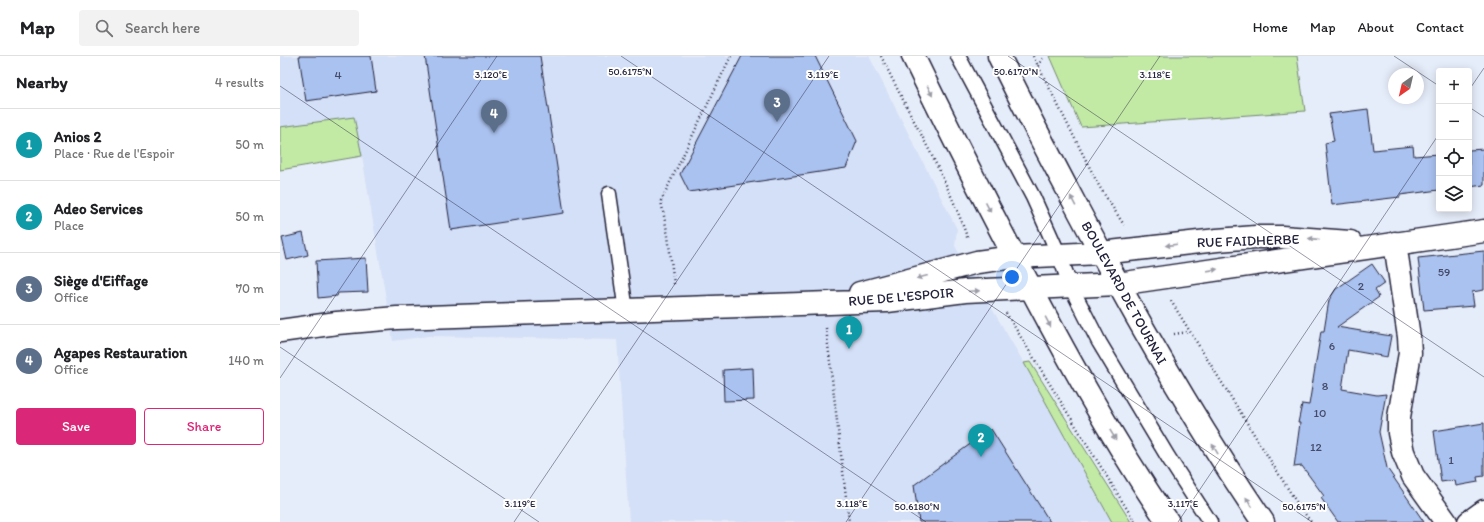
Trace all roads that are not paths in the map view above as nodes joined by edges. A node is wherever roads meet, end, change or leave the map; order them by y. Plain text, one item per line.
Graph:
1 (912, 56) edge
2 (958, 56) edge
3 (1000, 56) edge
4 (610, 194) dead end
5 (1484, 231) edge
6 (1395, 243) junction
7 (1101, 253) junction
8 (1059, 255) junction
9 (1014, 257) junction
10 (1118, 284) junction
11 (1030, 287) junction
12 (1071, 287) junction
13 (824, 302) junction
14 (626, 310) junction
15 (280, 331) edge
16 (1484, 511) edge
17 (1168, 522) edge
18 (1210, 522) edge
19 (1263, 522) edge
20 (1446, 522) edge
21 (1469, 522) edge

1 -> 9 street
2 - 8 lane
7 -> 3 street, BOULEVARD DE TOURNAI
4 - 14 lane
5 - 6 street, RUE FAIDHERBE
6 -> 7 street, RUE FAIDHERBE
10 -> 6 street, RUE FAIDHERBE
6 - 20 street
7 - 8 street, RUE FAIDHERBE
7 - 10 street, BOULEVARD DE TOURNAI
8 - 9 street, RUE DE L'ESPOIR
8 - 12 lane
9 - 11 street
9 -> 13 street, RUE DE L'ESPOIR
10 - 12 street, RUE FAIDHERBE
19 -> 10 street, BOULEVARD DE TOURNAI
11 - 12 street, RUE DE L'ESPOIR
13 -> 11 street, RUE DE L'ESPOIR
11 -> 17 street
12 - 18 lane
13 - 14 street
14 - 15 street
16 - 21 street

